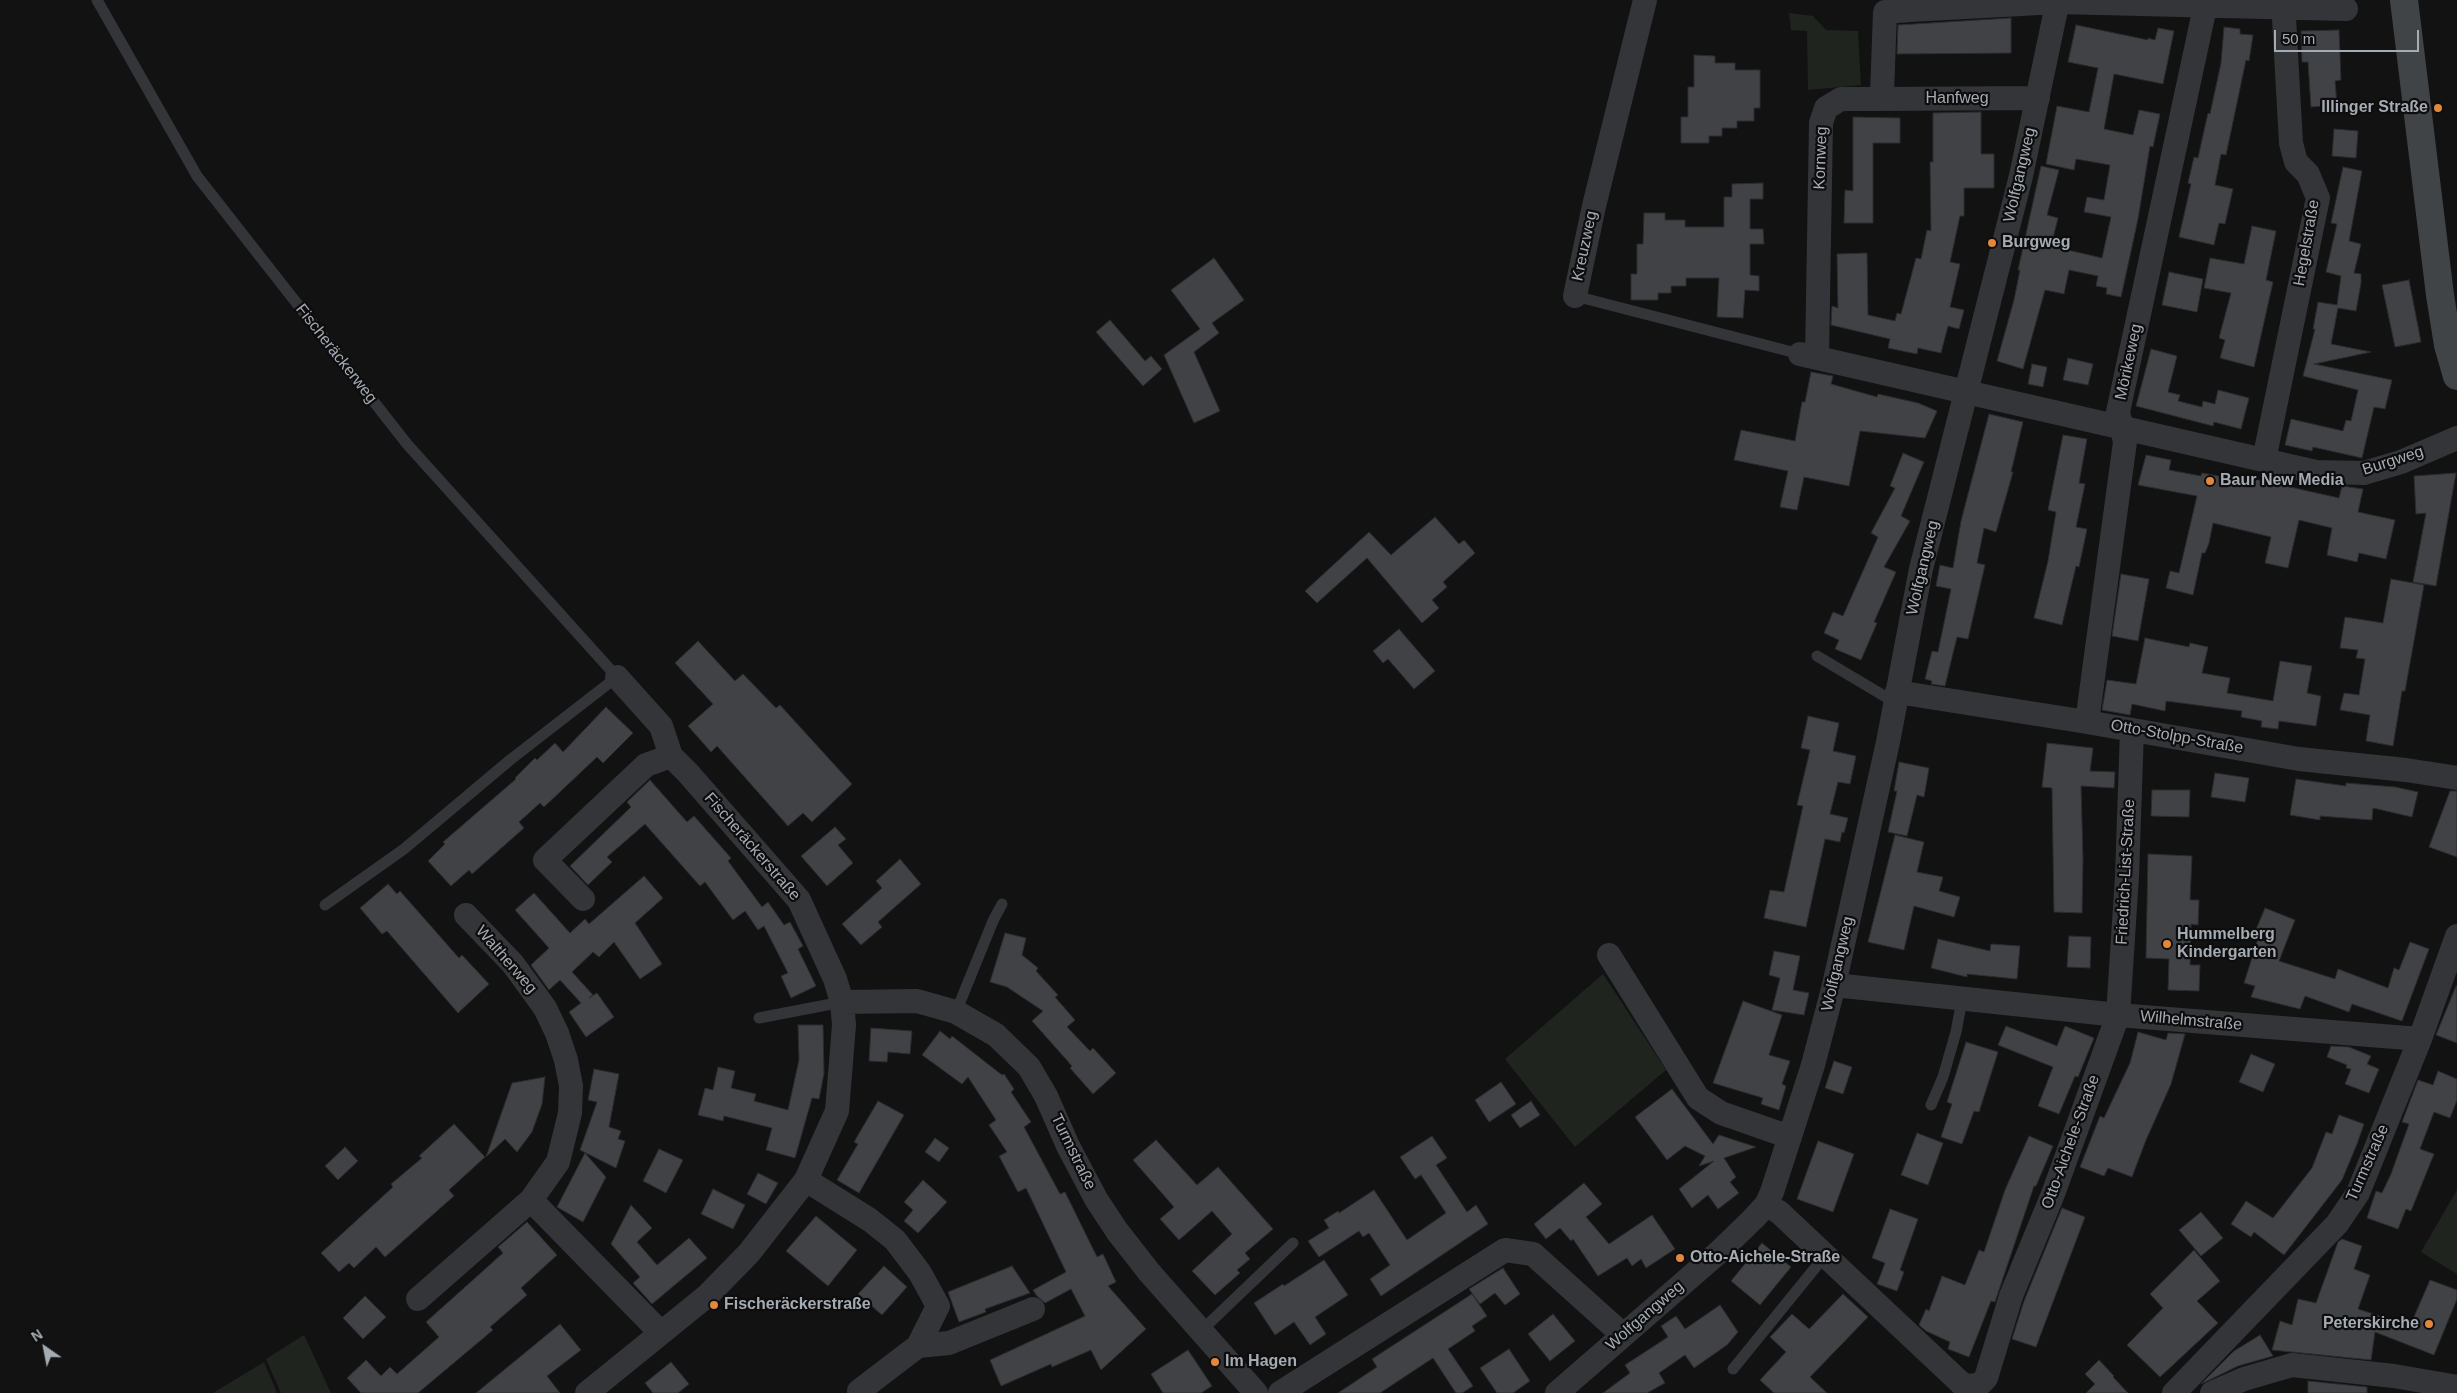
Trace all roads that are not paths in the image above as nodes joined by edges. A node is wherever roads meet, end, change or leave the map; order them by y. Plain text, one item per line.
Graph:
1 (97, 0) edge
2 (1645, 0) edge
3 (2404, 0) edge
4 (2058, 1) edge
5 (2284, 4) edge
6 (1910, 5) edge
7 (2205, 6) junction
8 (2346, 9) dead end
9 (2038, 98) junction
10 (1876, 99) junction
11 (1575, 296) joint
12 (1809, 355) junction
13 (2457, 376) edge
14 (1966, 392) junction
15 (2122, 428) junction
16 (2457, 438) edge
17 (2264, 460) junction
18 (1818, 656) dead end
19 (617, 677) junction
20 (1896, 698) junction
21 (2087, 722) junction
22 (2132, 730) junction
23 (671, 756) junction
24 (2457, 778) edge
25 (584, 899) dead end
26 (1002, 904) dead end
27 (325, 905) dead end
28 (466, 915) dead end
29 (2457, 936) edge
30 (1609, 955) dead end
31 (1834, 986) junction
32 (1962, 1000) junction
33 (842, 1002) junction
34 (956, 1012) junction
35 (2118, 1015) junction
36 (759, 1018) dead end
37 (2420, 1039) junction
38 (1931, 1105) dead end
39 (1790, 1136) junction
40 (806, 1180) junction
41 (531, 1200) junction
42 (1766, 1204) junction
43 (1293, 1243) dead end
44 (1824, 1257) junction
45 (418, 1299) dead end
46 (1033, 1309) dead end
47 (1202, 1330) junction
48 (661, 1333) junction
49 (1623, 1335) junction
50 (918, 1346) junction
51 (1733, 1369) dead end
52 (2457, 1387) edge
53 (859, 1391) dead end
54 (588, 1393) edge
55 (1256, 1393) edge
56 (1280, 1393) edge
57 (1557, 1393) edge
58 (2174, 1393) edge
59 (2212, 1393) edge

1 - 19 lane, Fischeräckerweg
2 - 11 street, Kreuzweg
3 - 13 street
4 - 6 street
4 - 7 street
4 - 9 street, Wolfgangweg
5 - 7 street
5 - 8 street
5 - 17 street, Hegelstraße
6 - 10 street
7 - 15 street, Mörikeweg
9 - 10 street, Hanfweg
9 - 14 street, Wolfgangweg
10 - 12 street, Kornweg
11 - 12 lane, Kreuzweg
12 - 14 street, Burgweg
14 - 15 street, Burgweg
14 - 20 street, Wolfgangweg
15 - 17 street, Burgweg
15 - 21 street, Mörikeweg
16 - 17 street, Burgweg
18 - 20 lane
19 - 23 street, Fischeräckerstraße
19 - 27 lane
20 - 21 street, Otto-Stolpp-Straße
20 - 31 street, Wolfgangweg
21 - 22 street, Otto-Stolpp-Straße
22 - 24 street, Otto-Stolpp-Straße
22 - 35 street, Friedrich-List-Straße
23 - 25 street
23 - 33 street, Fischeräckerstraße
26 - 34 lane
28 - 41 street, Waltherweg
29 - 37 street, Turmstraße
30 - 39 street
31 - 32 street, Wilhelmstraße
31 - 39 street, Wolfgangweg
32 - 35 street, Wilhelmstraße
32 - 38 lane
33 - 34 street, Turmstraße
33 - 36 lane
33 - 40 street, Fischeräckerstraße
34 - 47 street, Turmstraße
35 - 37 street, Wilhelmstraße
35 - 44 street, Otto-Aichele-Straße
37 - 58 street, Turmstraße
39 - 42 street, Wolfgangweg
40 - 48 street, Fischeräckerstraße
40 - 50 street
41 - 45 street, Waltherweg
41 - 48 street
42 - 44 street, Otto-Aichele-Straße
42 - 49 street, Wolfgangweg
43 - 47 lane
44 - 51 lane
46 - 50 street
47 - 55 street, Turmstraße
48 - 54 street, Fischeräckerstraße
49 - 56 street
49 - 57 street, Wolfgangweg
50 - 53 street
52 - 59 street

